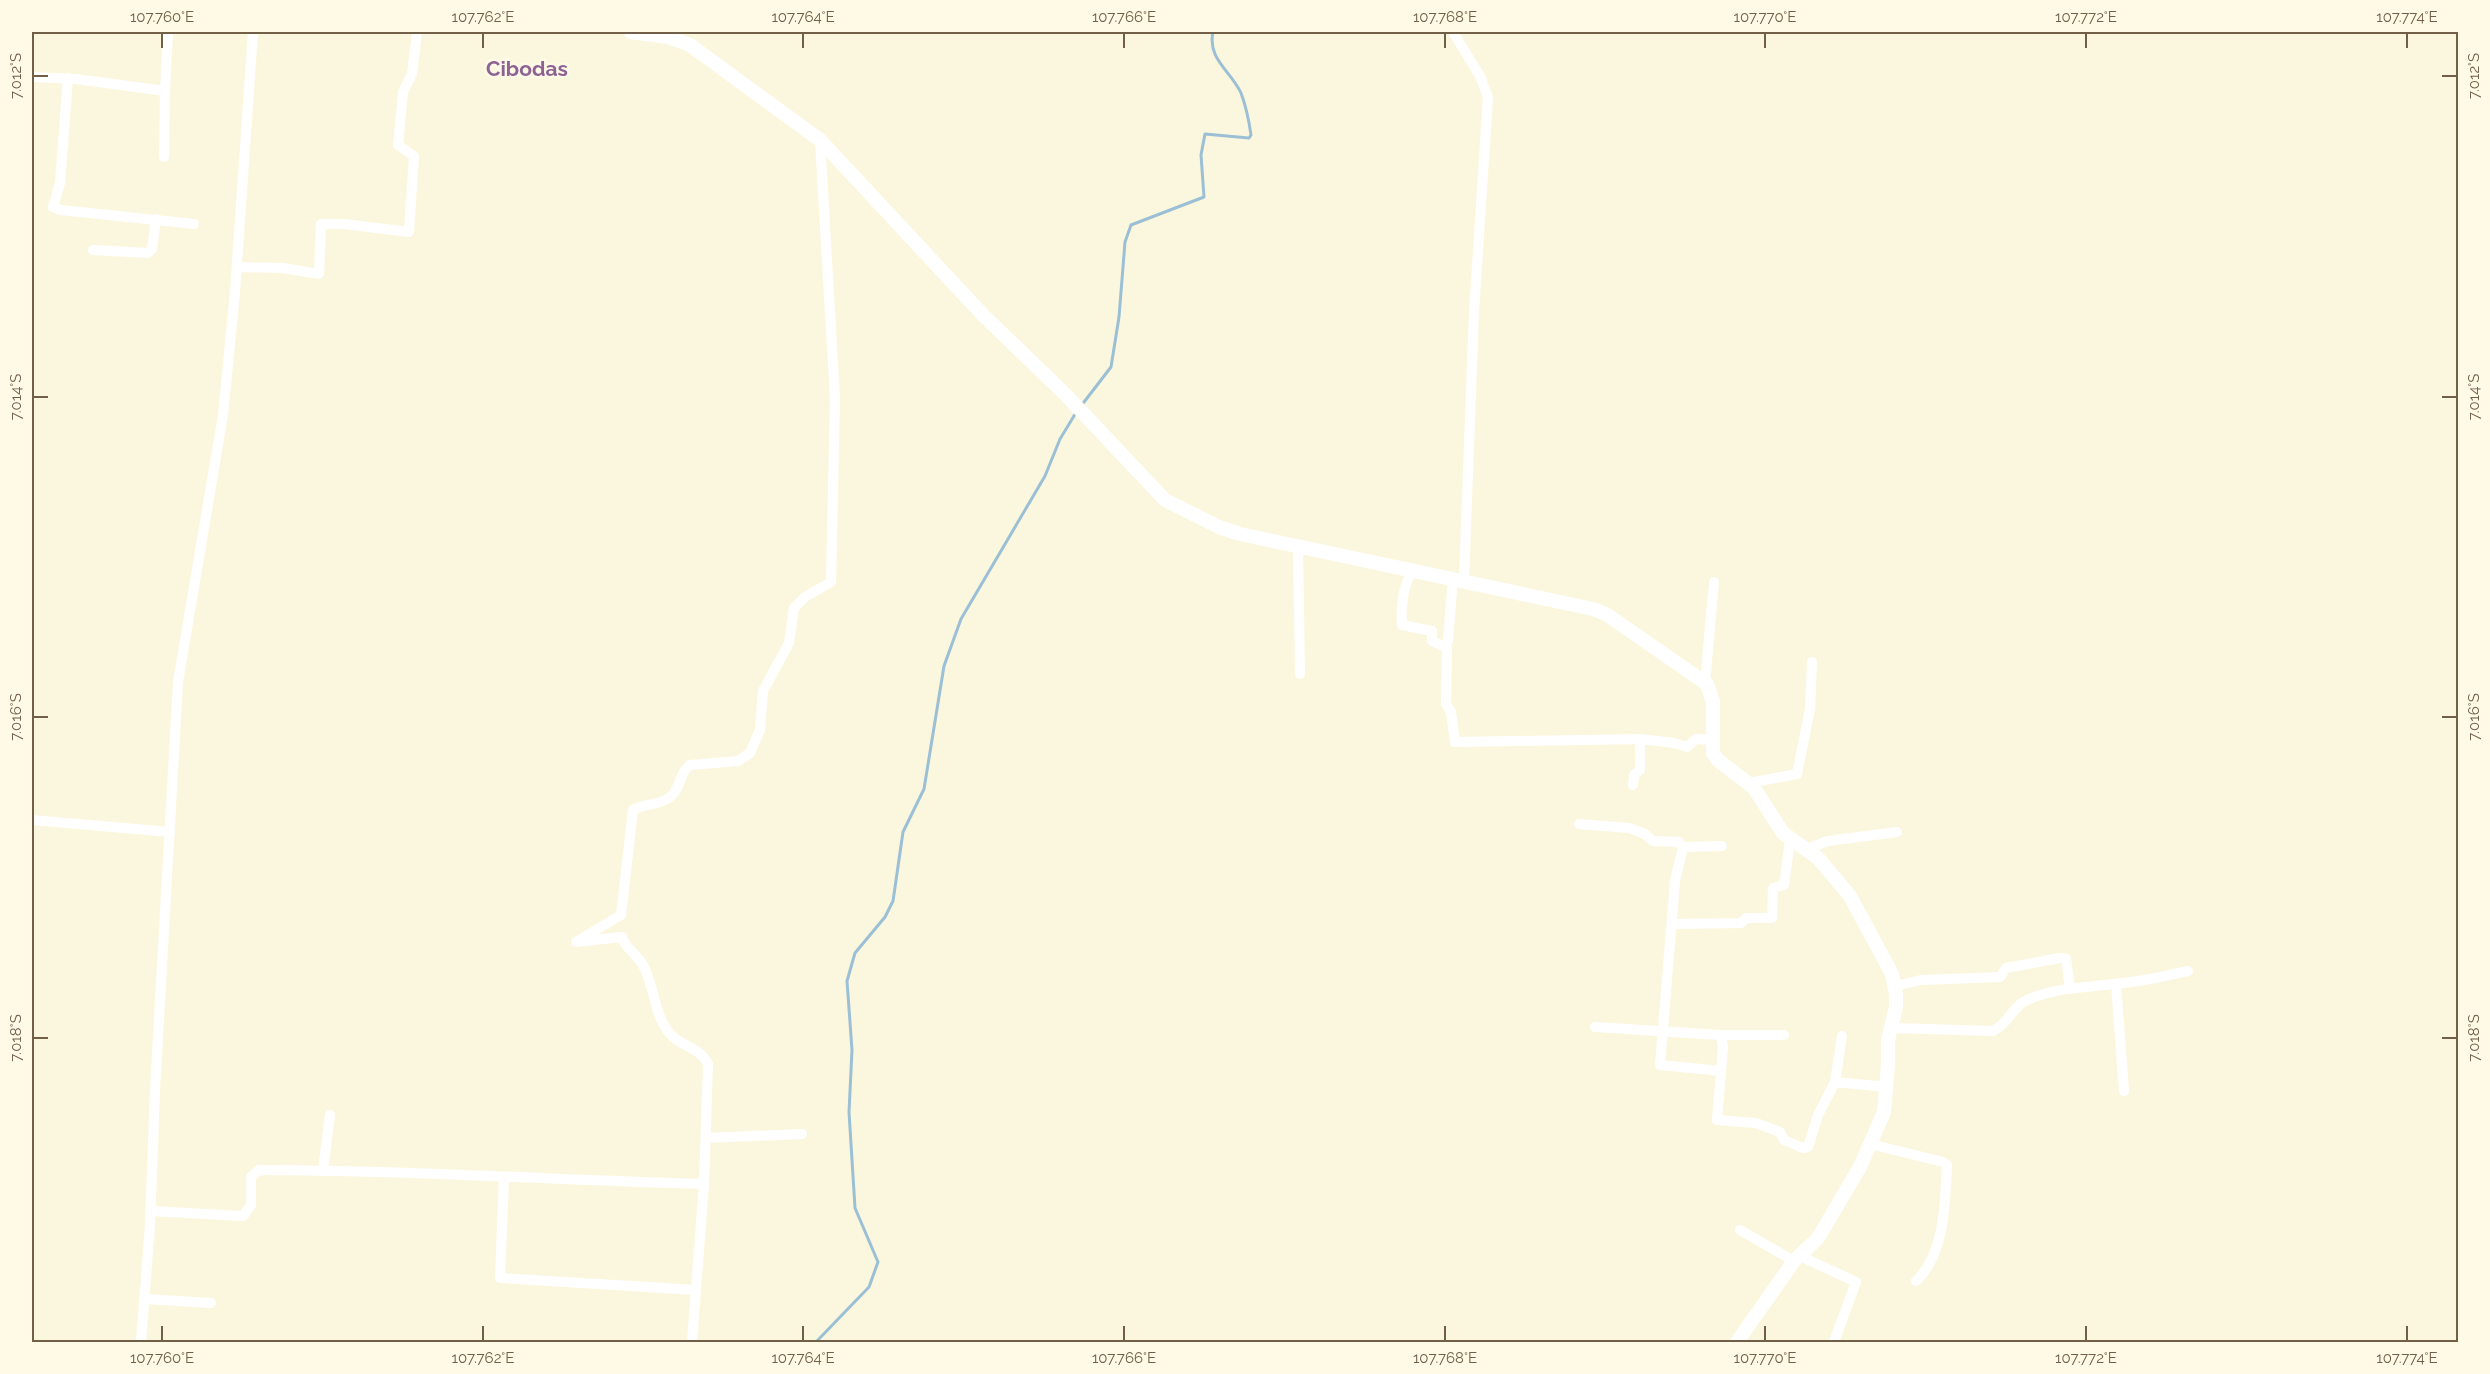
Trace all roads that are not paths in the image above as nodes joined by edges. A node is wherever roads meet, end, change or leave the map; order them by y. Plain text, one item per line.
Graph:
1 (168, 32) edge
2 (253, 32) edge
3 (417, 32) edge
4 (631, 32) edge
5 (1453, 32) edge
6 (32, 76) edge
7 (68, 78) junction
8 (165, 91) junction
9 (820, 140) junction
10 (164, 157) dead end
11 (156, 219) junction
12 (194, 225) dead end
13 (93, 250) dead end
14 (237, 267) junction
15 (1298, 548) junction
16 (1414, 570) junction
17 (1458, 579) junction
18 (1714, 582) dead end
19 (1448, 641) dead end
20 (1812, 662) dead end
21 (1300, 674) dead end
22 (1705, 683) junction
23 (1640, 739) junction
24 (1712, 740) junction
25 (1749, 783) junction
26 (1633, 785) dead end
27 (32, 820) edge
28 (1579, 824) dead end
29 (170, 832) junction
30 (1897, 832) dead end
31 (1790, 840) junction
32 (1722, 846) dead end
33 (1683, 847) junction
34 (1803, 850) junction
35 (1672, 924) junction
36 (2188, 971) dead end
37 (2116, 984) junction
38 (1895, 986) junction
39 (2070, 989) junction
40 (1595, 1027) dead end
41 (1891, 1028) junction
42 (1663, 1031) junction
43 (1721, 1035) junction
44 (1784, 1035) dead end
45 (1842, 1036) dead end
46 (1721, 1071) junction
47 (1835, 1082) junction
48 (1887, 1086) junction
49 (2124, 1092) dead end
50 (330, 1115) dead end
51 (802, 1134) dead end
52 (706, 1138) junction
53 (1870, 1144) junction
54 (323, 1170) junction
55 (504, 1177) junction
56 (704, 1184) junction
57 (150, 1211) junction
58 (1740, 1230) dead end
59 (1797, 1259) junction
60 (1916, 1281) dead end
61 (696, 1290) junction
62 (145, 1299) junction
63 (211, 1302) dead end
64 (141, 1342) edge
65 (692, 1342) edge
66 (1737, 1342) edge
67 (1834, 1342) edge

1 - 8 street
2 - 14 street
3 - 14 street
4 - 9 street
5 - 17 street
6 - 7 street
7 - 8 street
7 - 11 street
8 - 10 street
9 - 15 street
9 - 52 street
11 - 12 street
11 - 13 street
14 - 29 street
15 - 16 street
15 - 21 street
16 - 17 street
16 - 23 street
17 - 19 street
17 - 22 street
18 - 22 street
20 - 25 street
22 - 24 street
23 - 24 street
23 - 26 street
24 - 25 street
25 - 31 street
27 - 29 street
28 - 33 street
29 - 57 street
30 - 34 street
31 - 34 street
31 - 35 street
32 - 33 street
33 - 35 street
34 - 38 street
35 - 42 street
36 - 37 street
37 - 39 street
37 - 49 street
38 - 39 street
38 - 41 street
39 - 41 street
40 - 42 street
41 - 48 street
42 - 43 street
42 - 46 street
43 - 44 street
43 - 46 street
45 - 47 street
46 - 47 street
47 - 48 street
48 - 53 street
50 - 54 street
51 - 52 street
52 - 56 street
53 - 59 street
53 - 60 street
54 - 55 street
54 - 57 street
55 - 56 street
55 - 61 street
56 - 61 street
57 - 62 street
58 - 59 street
59 - 66 street
59 - 67 street
61 - 65 street
62 - 63 street
62 - 64 street

